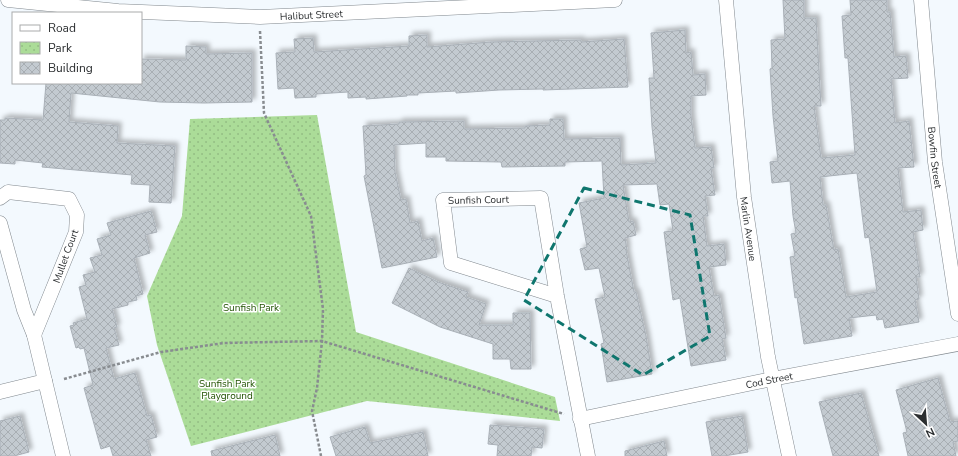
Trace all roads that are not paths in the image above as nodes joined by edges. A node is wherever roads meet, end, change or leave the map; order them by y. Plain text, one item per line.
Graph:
1 (8, 0) edge
2 (615, 0) edge
3 (726, 0) edge
4 (921, 0) edge
5 (372, 6) edge
6 (118, 12) edge
7 (142, 13) edge
8 (0, 198) edge
9 (0, 223) edge
10 (557, 296) junction
11 (958, 314) edge
12 (34, 335) junction
13 (958, 344) edge
14 (772, 380) junction
15 (45, 381) junction
16 (0, 392) edge
17 (580, 418) junction
18 (63, 456) edge
19 (588, 456) edge
20 (789, 456) edge

1 - 6 street, Halibut Street
2 - 5 street, Halibut Street
3 - 14 street, Marlin Avenue
4 - 11 street, Bowfin Street
5 - 7 street, Halibut Street
8 - 12 street, Mullet Court
9 - 12 street
10 - 10 street, Sunfish Court
10 - 17 street, Sunfish Court
12 - 15 street
13 - 14 street, Cod Street
14 - 17 street, Cod Street
14 - 20 street, Marlin Avenue
15 - 16 street
15 - 18 street
17 - 19 street, Sunfish Court

